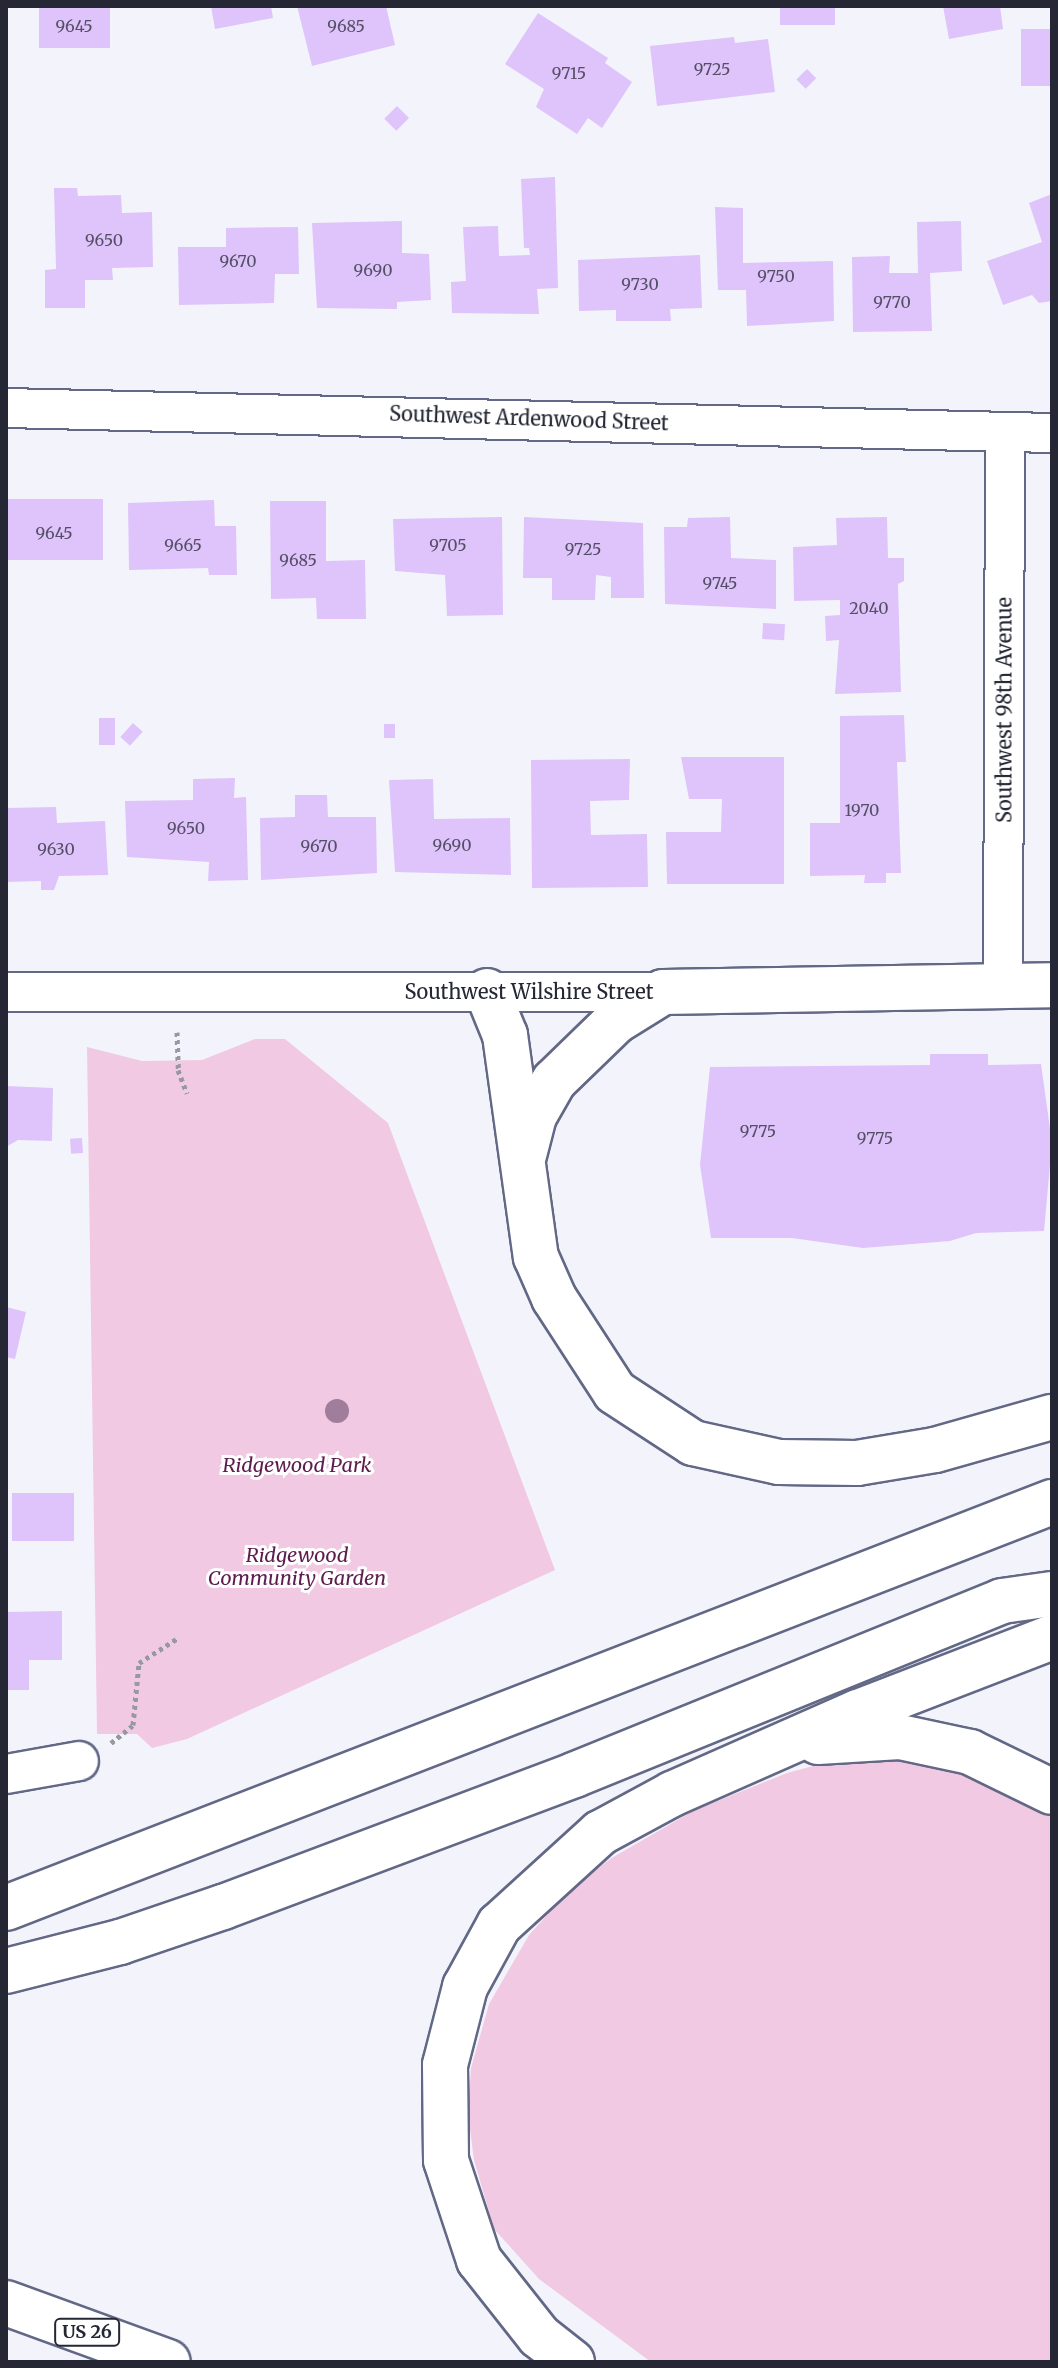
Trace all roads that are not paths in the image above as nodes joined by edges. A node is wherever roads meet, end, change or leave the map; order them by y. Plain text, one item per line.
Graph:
1 (6, 408) edge
2 (1052, 433) edge
3 (1005, 435) junction
4 (1003, 985) junction
5 (1052, 985) edge
6 (487, 991) junction
7 (6, 992) edge
8 (663, 992) junction
9 (524, 1157) junction
10 (1052, 1417) edge
11 (1052, 1502) edge
12 (1052, 1594) edge
13 (1052, 1637) edge
14 (772, 1751) junction
15 (79, 1761) road end
16 (6, 1774) edge
17 (1052, 1792) edge
18 (6, 1908) edge
19 (6, 1971) edge
20 (6, 2303) edge
21 (168, 2362) edge
22 (572, 2362) edge

1 - 3 street, Southwest Ardenwood Street
2 - 3 street, Southwest Ardenwood Street
3 - 4 street, Southwest 98th Avenue
4 - 5 main road, Southwest Wilshire Street
4 - 8 main road, Southwest Wilshire Street
6 - 7 street, Southwest Wilshire Street
6 - 8 street, Southwest Wilshire Street
6 - 9 main road
8 - 9 main road
9 - 10 main road
11 - 18 main road
12 - 19 main road
13 - 14 main road
14 - 17 main road
14 - 22 main road
15 - 16 street
20 - 21 main road, US 26

